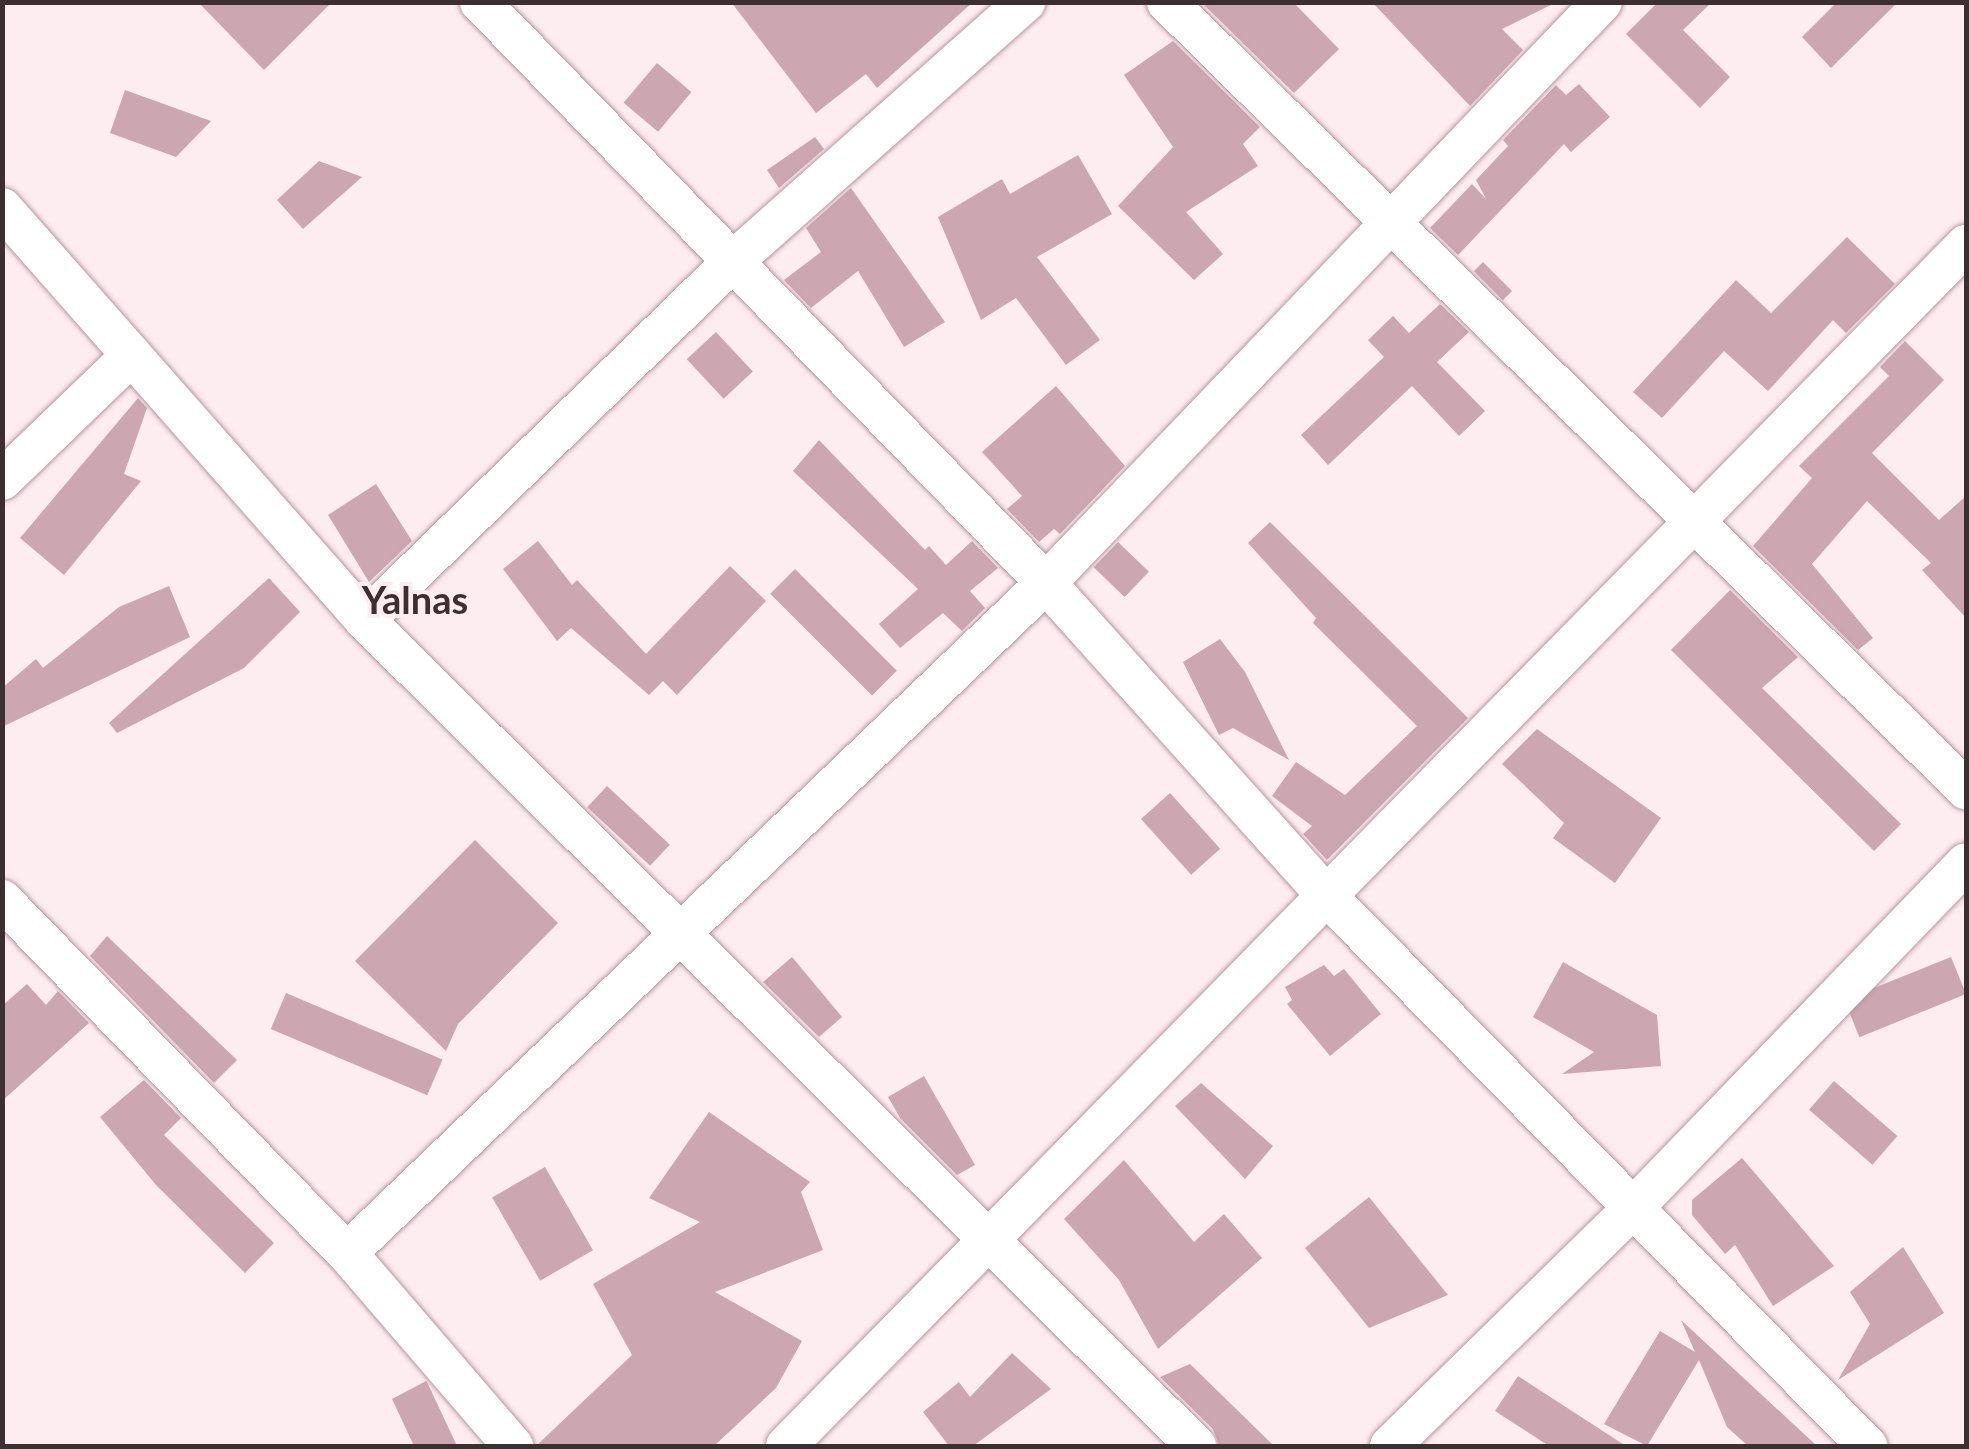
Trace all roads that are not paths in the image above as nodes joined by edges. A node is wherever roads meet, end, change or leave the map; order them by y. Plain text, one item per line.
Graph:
1 (480, 2) edge
2 (1025, 2) edge
3 (1166, 2) edge
4 (1602, 2) edge
5 (2, 208) edge
6 (1386, 225) junction
7 (1966, 245) edge
8 (730, 264) junction
9 (132, 355) junction
10 (2, 480) edge
11 (1692, 523) junction
12 (1046, 583) junction
13 (365, 620) junction
14 (1966, 789) edge
15 (1966, 863) edge
16 (1325, 894) junction
17 (2, 900) edge
18 (683, 932) junction
19 (1634, 1207) junction
20 (988, 1237) junction
21 (347, 1253) junction
22 (512, 1446) edge
23 (786, 1446) edge
24 (1196, 1446) edge
25 (1390, 1446) edge
26 (1867, 1446) edge

1 - 8 street
2 - 8 street
3 - 6 street
4 - 6 street
5 - 9 street
6 - 11 street
6 - 12 street
7 - 11 street
8 - 12 street
8 - 13 street
9 - 10 street
9 - 13 street
11 - 14 street
11 - 16 street
12 - 16 street
12 - 18 street
13 - 18 street
15 - 19 street
16 - 19 street
16 - 20 street
17 - 21 street
18 - 20 street
18 - 21 street
19 - 25 street
19 - 26 street
20 - 23 street
20 - 24 street
21 - 22 street

